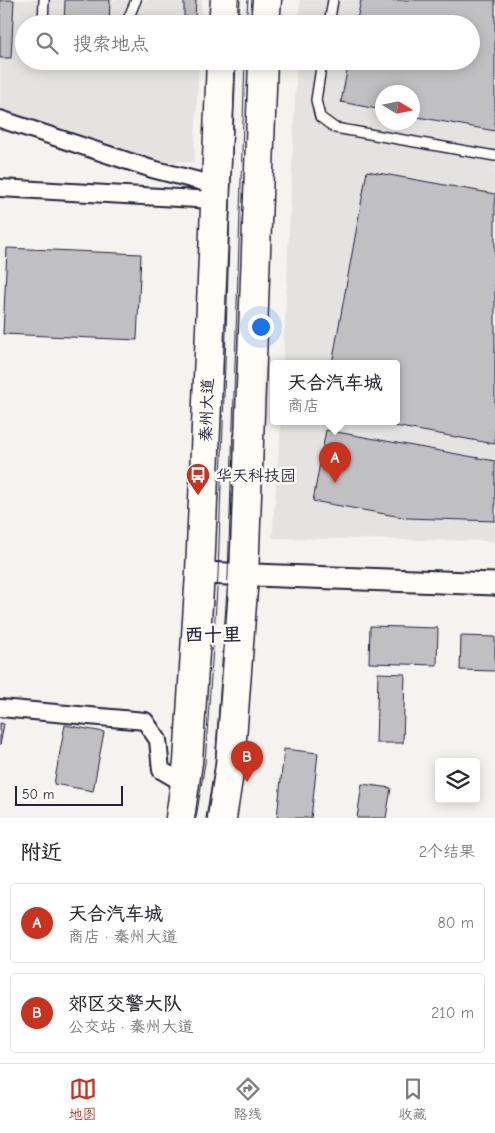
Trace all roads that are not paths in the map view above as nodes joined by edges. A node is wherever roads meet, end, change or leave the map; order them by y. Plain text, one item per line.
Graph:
1 (44, 0) edge
2 (136, 0) edge
3 (225, 0) edge
4 (267, 0) edge
5 (333, 0) edge
6 (43, 15) edge
7 (130, 15) edge
8 (224, 15) edge
9 (265, 15) edge
10 (330, 15) edge
11 (221, 70) edge
12 (263, 70) edge
13 (321, 70) edge
14 (0, 119) edge
15 (495, 156) edge
16 (0, 188) edge
17 (215, 191) junction
18 (200, 573) junction
19 (244, 576) junction
20 (495, 584) edge
21 (0, 708) edge
22 (185, 784) junction
23 (180, 818) edge
24 (222, 818) edge

1 - 6 lane
2 - 7 lane
3 - 8 highway
4 - 9 highway
5 - 10 lane
11 - 17 highway, 秦州大道
12 - 19 highway
13 - 15 lane
14 - 17 street
16 - 17 street
17 - 18 highway, 秦州大道
18 - 19 street
18 - 22 highway, 秦州大道
19 - 20 street
19 - 24 highway
21 - 22 street
22 - 23 highway, 秦州大道

